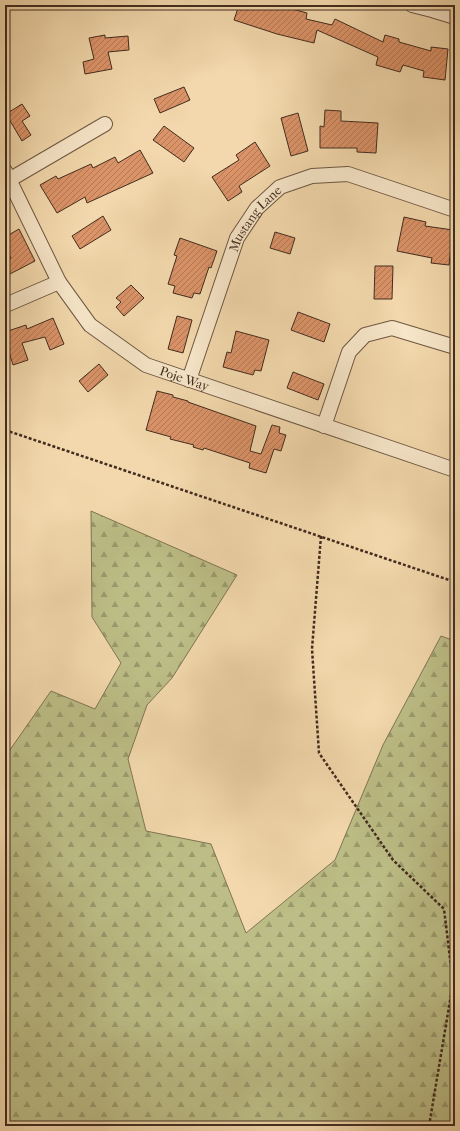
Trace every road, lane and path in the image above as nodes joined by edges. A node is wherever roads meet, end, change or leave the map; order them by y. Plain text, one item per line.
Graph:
1 (412, 5) edge
2 (432, 7) edge
3 (455, 17) edge
4 (105, 124) dead end
5 (7, 175) edge
6 (455, 210) edge
7 (59, 282) junction
8 (5, 304) edge
9 (455, 347) edge
10 (188, 380) junction
11 (324, 426) junction
12 (5, 430) edge
13 (455, 470) edge
14 (321, 536) junction
15 (455, 582) edge
16 (429, 1126) edge

1 - 2 street
2 - 3 street
4 - 5 street
5 - 7 street, Poje Way
6 - 10 street, Mustang Lane
7 - 8 street
7 - 10 street, Poje Way
9 - 11 street
10 - 11 street, Poje Way
11 - 13 street, Poje Way
12 - 14 path
14 - 15 path
14 - 16 path

